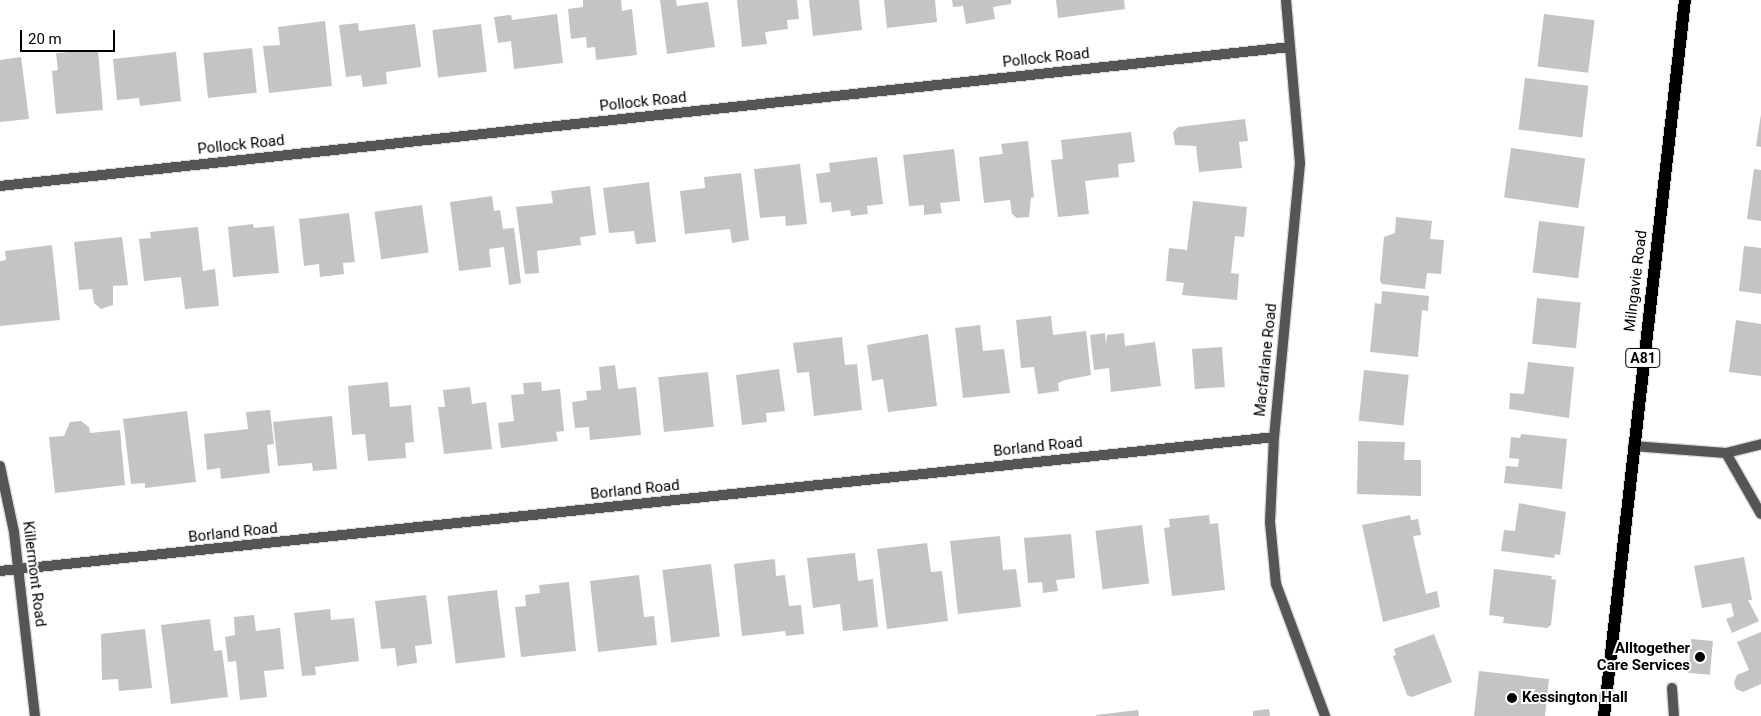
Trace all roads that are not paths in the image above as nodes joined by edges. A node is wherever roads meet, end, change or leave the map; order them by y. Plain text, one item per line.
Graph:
1 (1286, 0) edge
2 (1686, 0) edge
3 (1290, 46) junction
4 (0, 186) edge
5 (1274, 437) junction
6 (1761, 444) edge
7 (1633, 446) junction
8 (1726, 453) junction
9 (0, 466) edge
10 (1761, 514) edge
11 (0, 571) edge
12 (19, 571) junction
13 (1672, 688) dead end
14 (35, 716) edge
15 (1325, 716) edge
16 (1604, 716) edge
17 (1674, 716) edge

1 - 3 street, Macfarlane Road
2 - 7 main road, Milngavie Road / A81
3 - 4 street, Pollock Road
3 - 5 street, Macfarlane Road
5 - 12 street, Borland Road
5 - 15 street, Macfarlane Road
6 - 8 street
7 - 8 street
7 - 16 main road, Milngavie Road / A81
8 - 10 street
9 - 12 street, Killermont Road
11 - 12 street, Borland Road
12 - 14 street, Killermont Road
13 - 17 street

